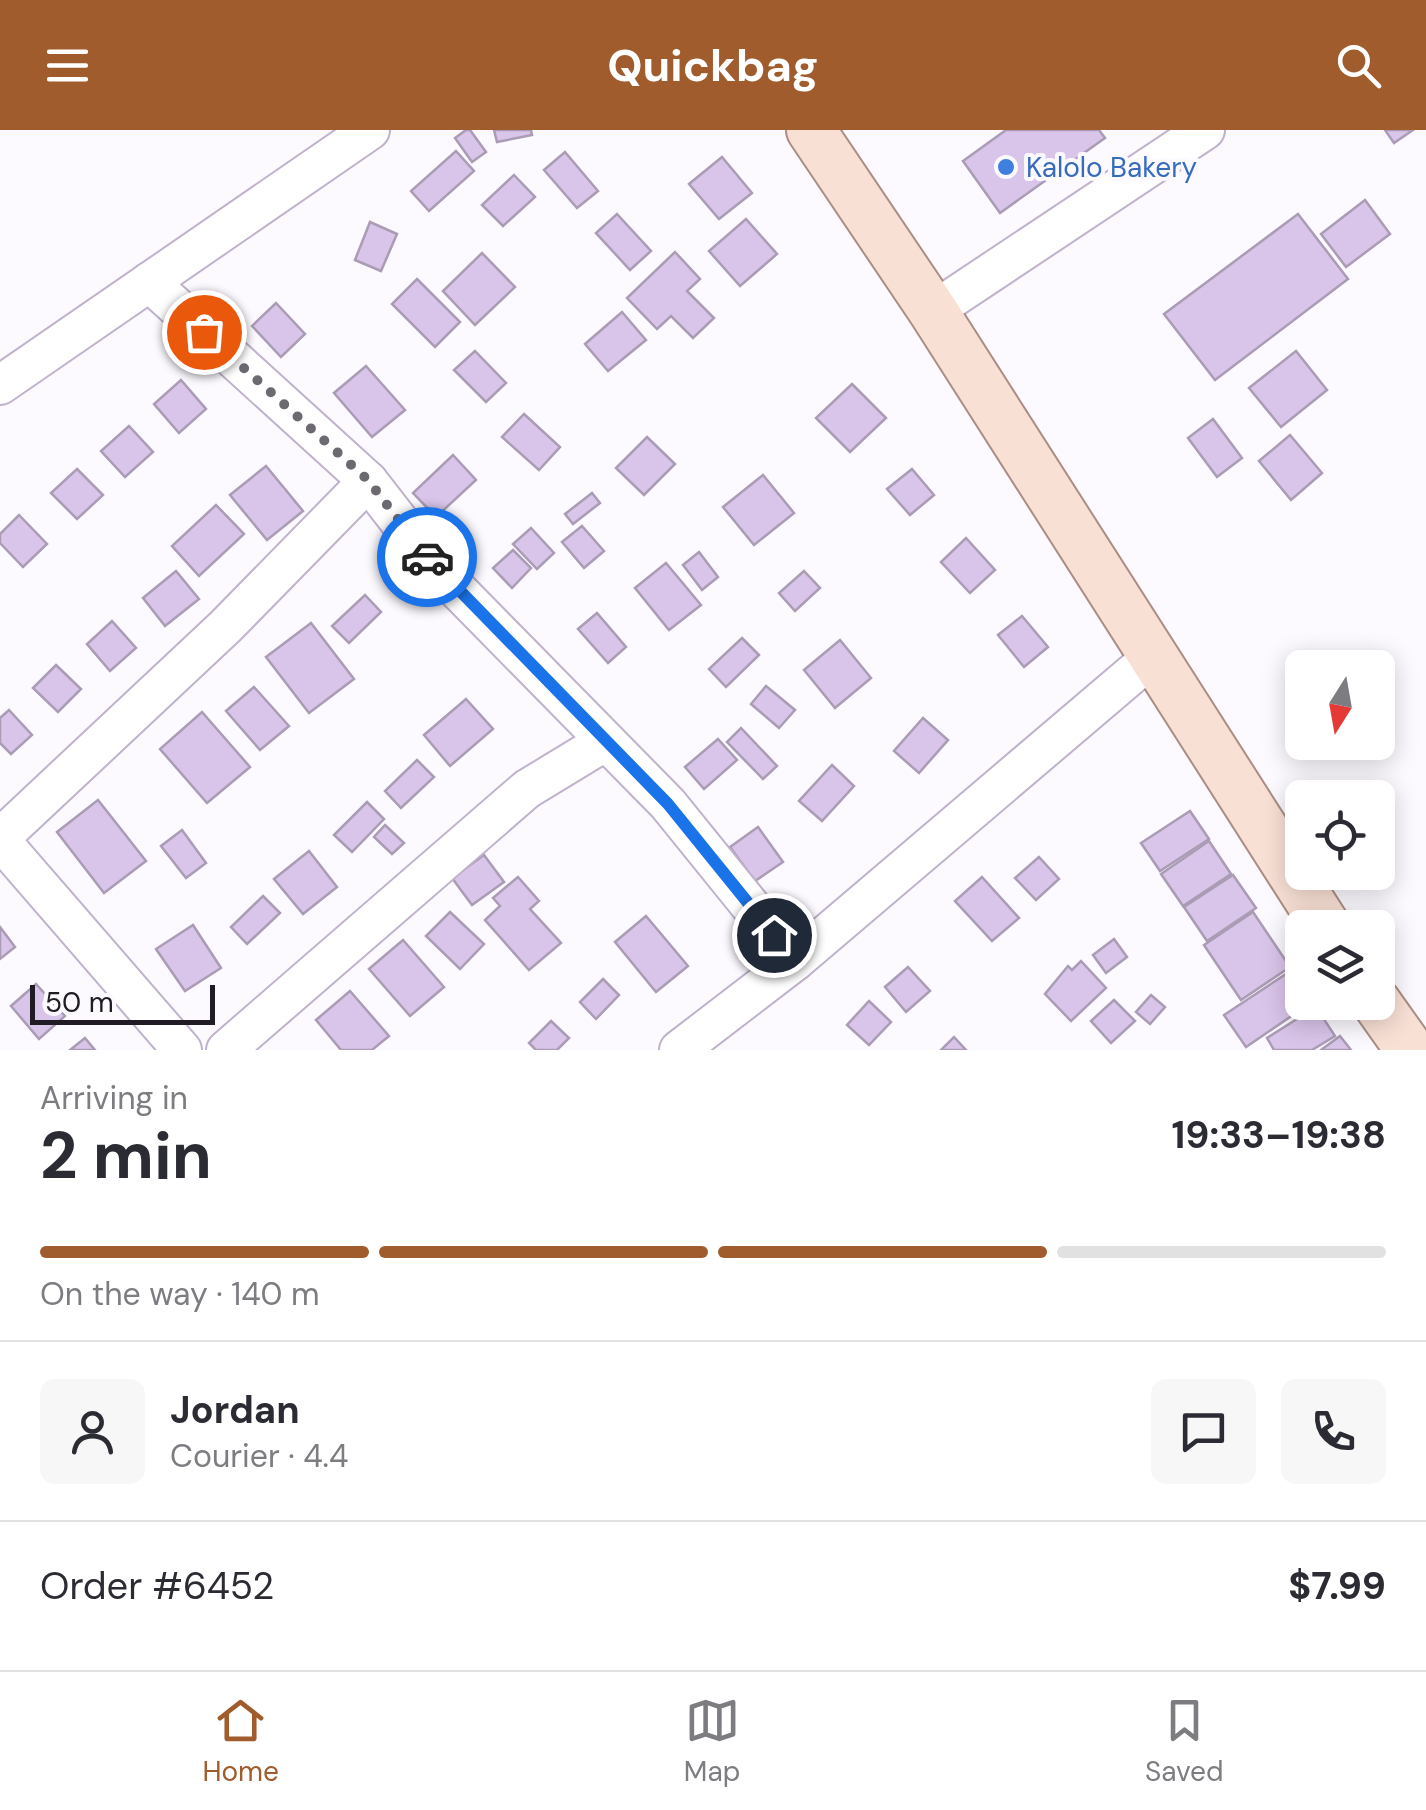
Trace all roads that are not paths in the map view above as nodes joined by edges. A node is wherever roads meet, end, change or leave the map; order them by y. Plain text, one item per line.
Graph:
1 (370, 130) edge
2 (811, 130) edge
3 (1205, 130) edge
4 (149, 282) junction
5 (933, 312) junction
6 (0, 385) edge
7 (368, 480) junction
8 (1151, 658) junction
9 (606, 741) junction
10 (0, 839) edge
11 (1315, 910) edge
12 (795, 961) junction
13 (1389, 1020) edge
14 (182, 1050) edge
15 (226, 1050) edge
16 (679, 1050) edge
17 (1410, 1050) edge

1 - 4 street
2 - 5 main road
3 - 5 street
4 - 6 street
4 - 7 street
5 - 8 main road
7 - 9 street
7 - 10 street
8 - 11 main road
8 - 12 street
9 - 12 street
9 - 15 street
10 - 14 street
12 - 16 street
13 - 17 main road

